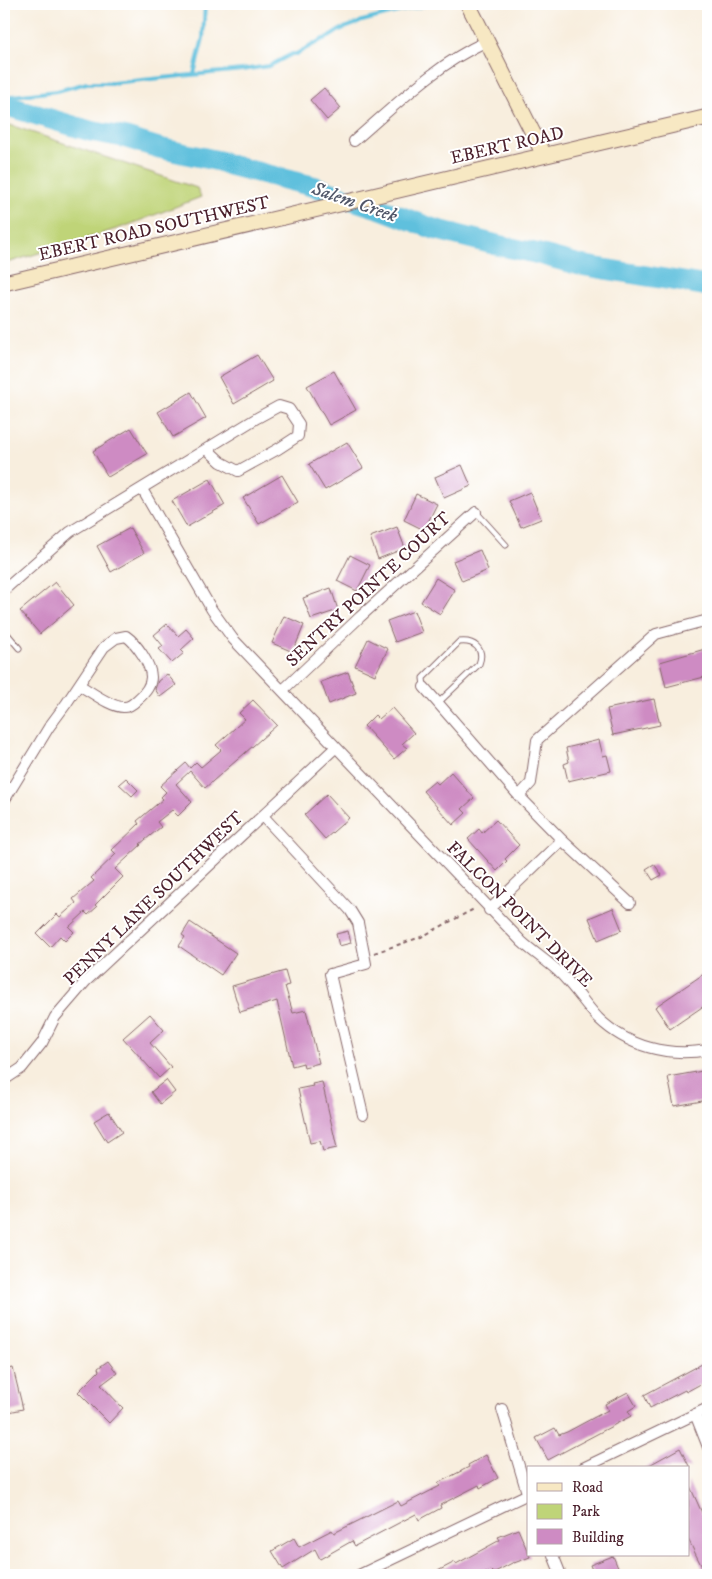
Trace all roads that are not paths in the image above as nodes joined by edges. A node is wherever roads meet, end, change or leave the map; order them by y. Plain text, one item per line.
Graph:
1 (468, 4) edge
2 (487, 41) junction
3 (708, 117) edge
4 (354, 141) dead end
5 (544, 155) junction
6 (313, 209) joint
7 (4, 283) edge
8 (207, 448) junction
9 (142, 488) junction
10 (476, 512) joint
11 (506, 545) dead end
12 (4, 590) edge
13 (708, 620) edge
14 (4, 630) edge
15 (19, 648) dead end
16 (79, 685) junction
17 (424, 687) joint
18 (283, 690) junction
19 (437, 703) junction
20 (336, 747) junction
21 (519, 796) junction
22 (4, 801) edge
23 (263, 816) junction
24 (562, 840) junction
25 (630, 903) dead end
26 (486, 907) junction
27 (708, 1050) edge
28 (4, 1080) edge
29 (363, 1115) dead end
30 (708, 1408) edge
31 (502, 1410) dead end
32 (695, 1414) junction
33 (708, 1447) edge
34 (588, 1466) edge
35 (527, 1492) edge
36 (527, 1495) edge
37 (553, 1556) edge
38 (359, 1575) edge
39 (561, 1575) edge

1 - 2 main road
2 - 4 street
2 - 5 main road
3 - 5 main road, EBERT ROAD
5 - 6 main road, EBERT ROAD
6 - 7 main road, EBERT ROAD SOUTHWEST
8 - 8 street
8 - 9 street
9 - 12 street
9 - 18 street, FALCON POINT DRIVE
10 - 11 lane
10 - 18 street, SENTRY POINTE COURT
13 - 21 street
14 - 15 lane
16 - 16 street
16 - 22 street
17 - 19 street
17 - 19 lane
18 - 20 street, FALCON POINT DRIVE
19 - 21 street
20 - 23 street, PENNY LANE SOUTHWEST
20 - 26 street, FALCON POINT DRIVE
21 - 24 street
23 - 28 street, PENNY LANE SOUTHWEST
23 - 29 street
24 - 25 street
24 - 26 street
26 - 27 street, FALCON POINT DRIVE
30 - 32 street
31 - 35 street
32 - 33 street
32 - 34 street
36 - 38 street
37 - 39 street

